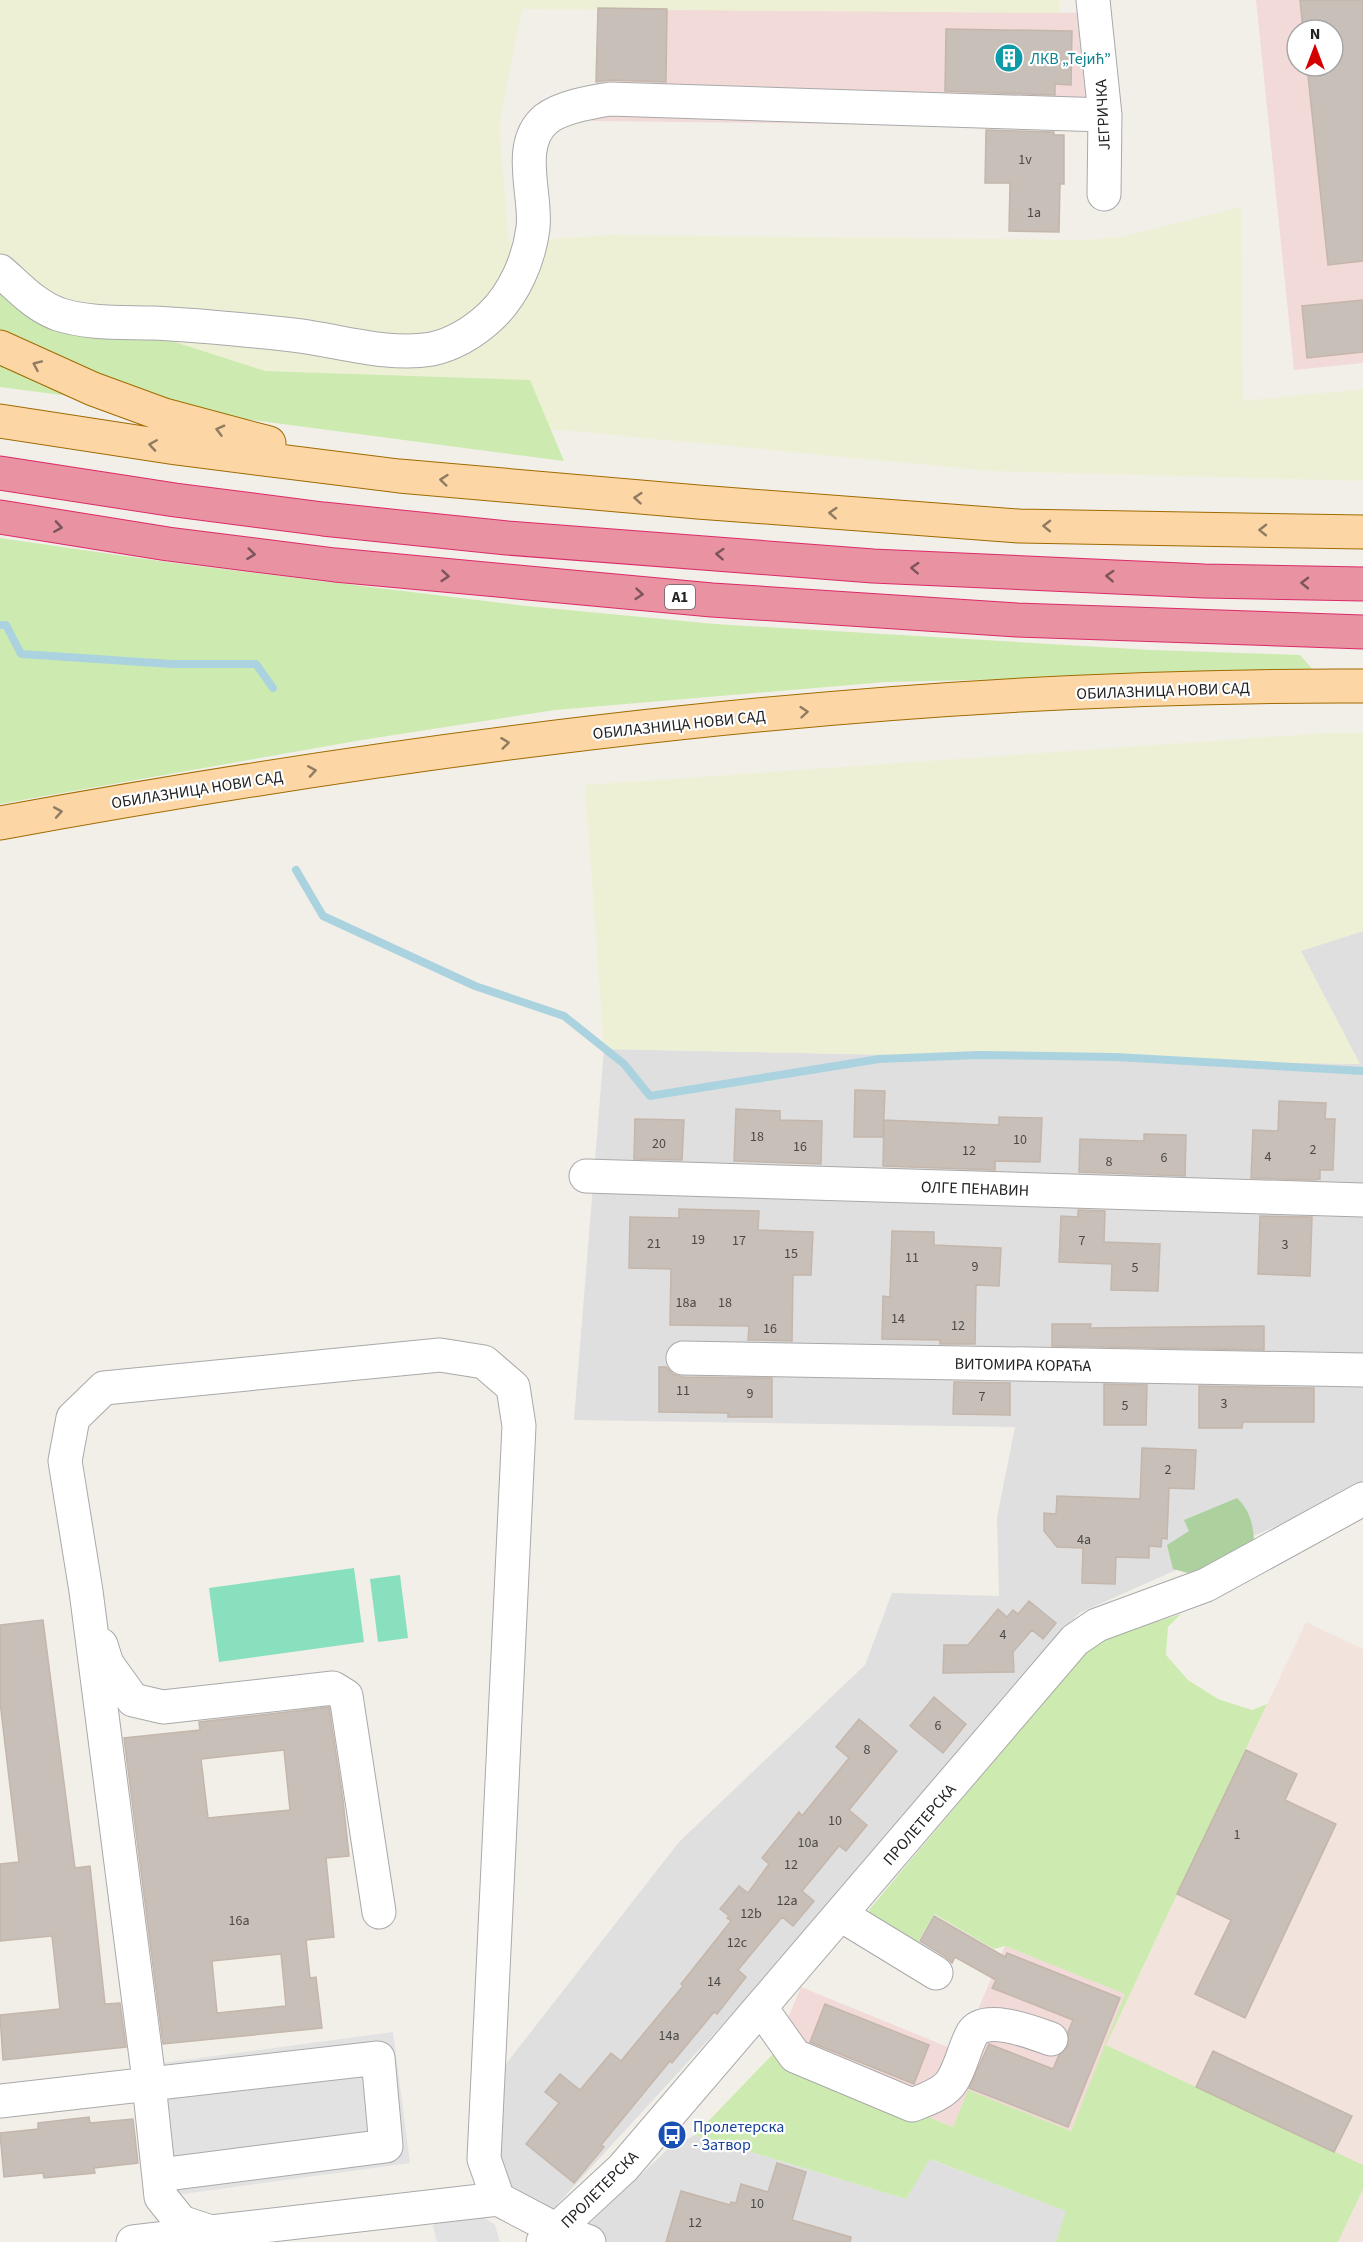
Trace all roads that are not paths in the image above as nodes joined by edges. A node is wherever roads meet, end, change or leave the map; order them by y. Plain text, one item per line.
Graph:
1 (1093, 0) edge
2 (1105, 115) junction
3 (1104, 194) dead end
4 (0, 272) edge
5 (0, 347) edge
6 (0, 421) edge
7 (0, 473) edge
8 (399, 476) junction
9 (0, 518) edge
10 (1363, 531) edge
11 (1363, 584) edge
12 (1363, 632) edge
13 (1363, 686) edge
14 (0, 823) edge
15 (586, 1176) dead end
16 (1363, 1200) edge
17 (683, 1358) dead end
18 (1363, 1370) edge
19 (1363, 1499) edge
20 (86, 1591) junction
21 (379, 1912) dead end
22 (841, 1915) junction
23 (936, 1973) dead end
24 (761, 2008) junction
25 (1051, 2039) dead end
26 (149, 2084) junction
27 (0, 2101) edge
28 (159, 2175) junction
29 (498, 2199) junction
30 (211, 2232) junction
31 (553, 2238) edge
32 (133, 2242) edge
33 (589, 2242) edge

1 - 2 street, ЈЕГРИЧКА
2 - 3 street, ЈЕГРИЧКА
2 - 4 street
8 -> 5 main road
8 -> 6 main road
11 -> 7 highway
10 -> 8 main road
9 -> 12 highway, A1
14 -> 13 main road, ОБИЛАЗНИЦА НОВИ САД
15 - 16 street, ОЛГЕ ПЕНАВИН
17 - 18 street, ВИТОМИРА КОРАЋА
19 - 22 street, ПРОЛЕТЕРСКА
20 - 21 street
20 - 26 street
20 - 29 street
22 - 23 street
22 - 24 street, ПРОЛЕТЕРСКА
24 - 25 street
24 - 31 street, ПРОЛЕТЕРСКА
26 - 27 street
26 - 28 street
26 - 28 street
28 - 30 street
29 - 30 street
29 - 31 street
30 - 32 street
31 - 33 street

